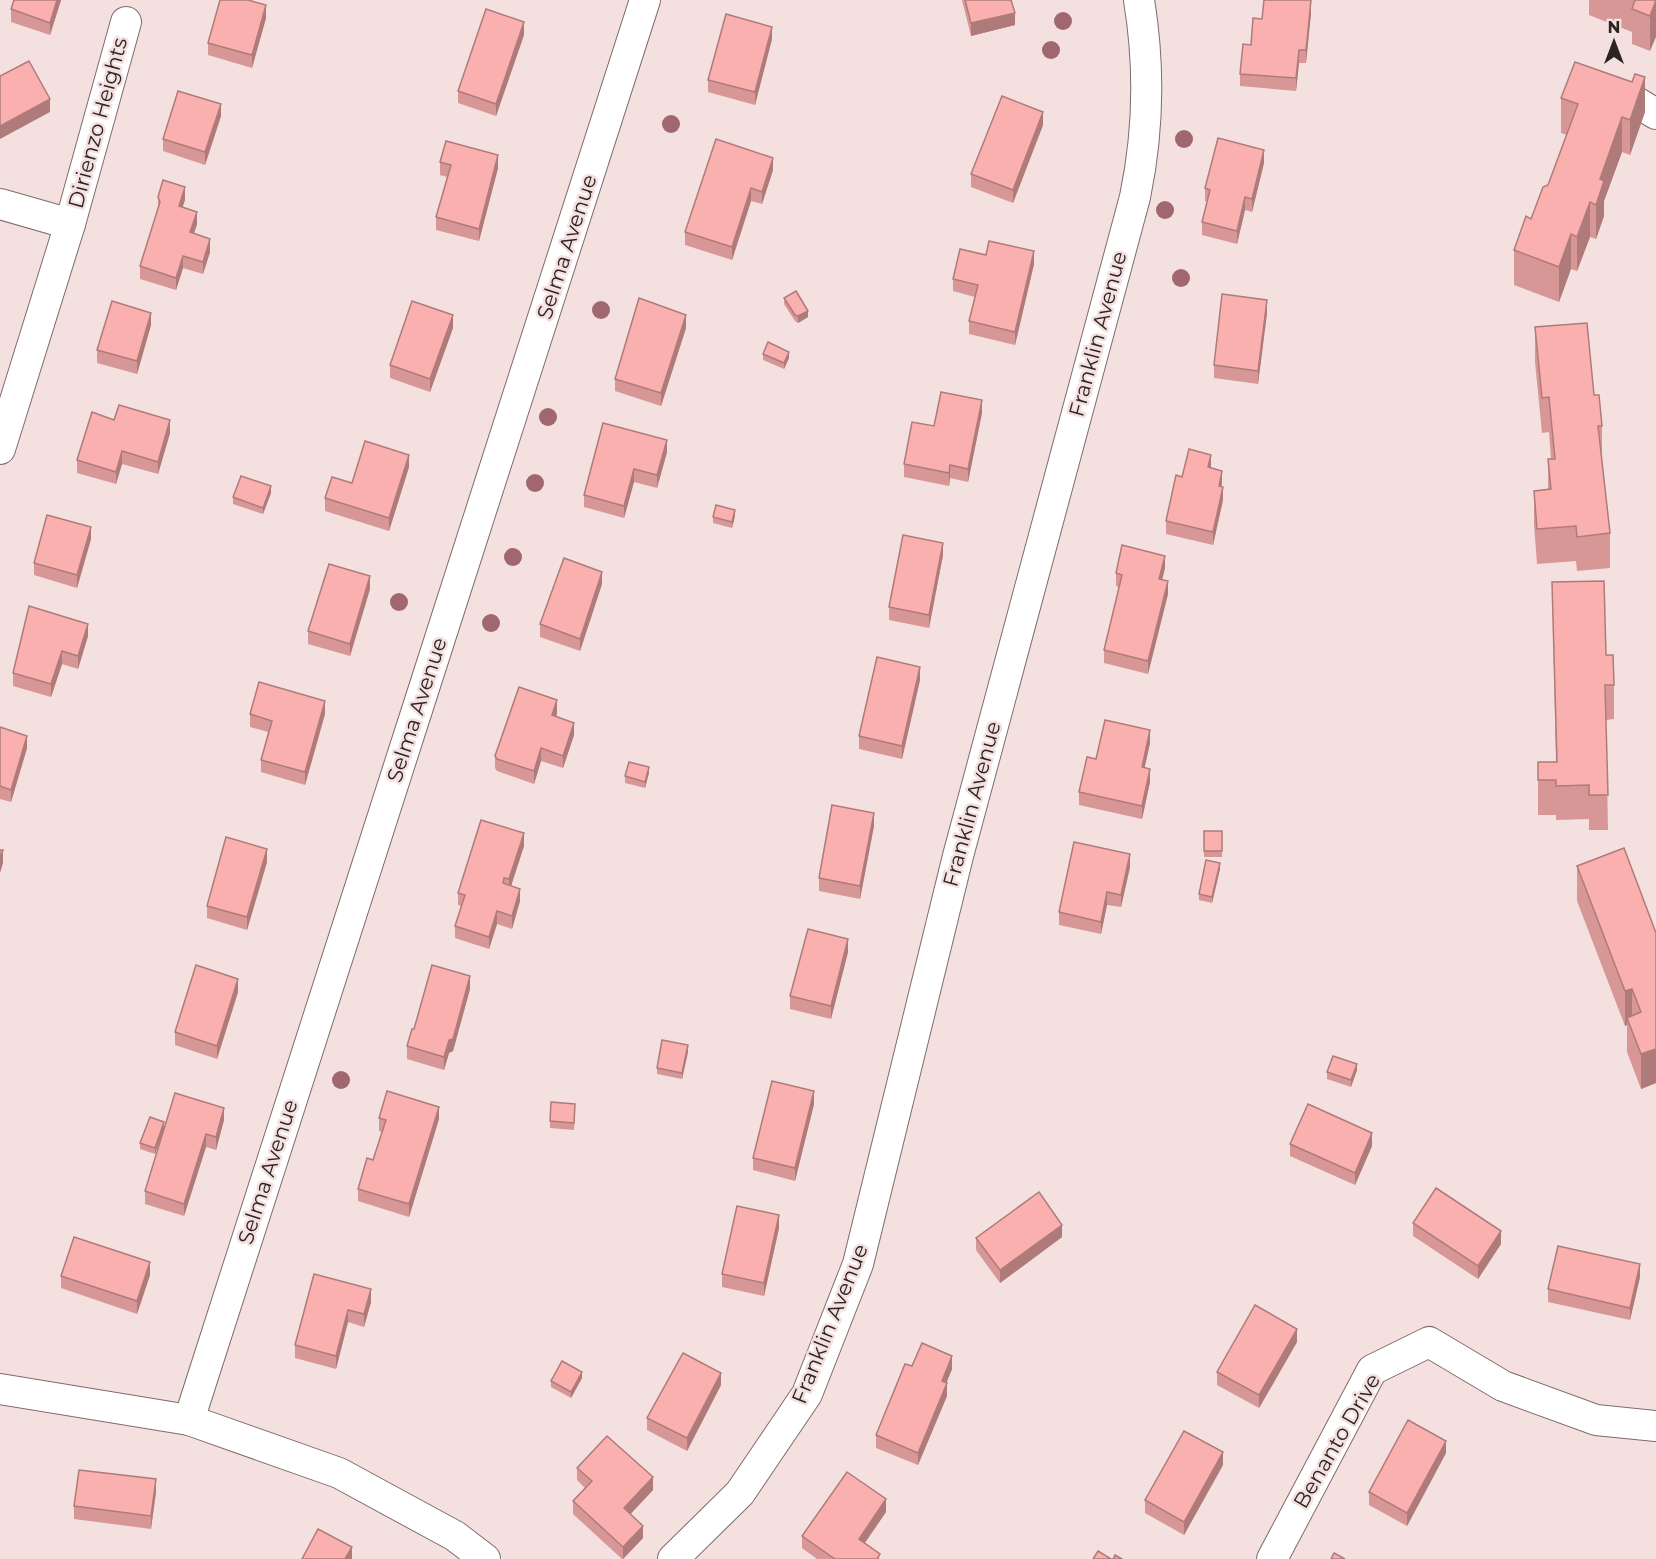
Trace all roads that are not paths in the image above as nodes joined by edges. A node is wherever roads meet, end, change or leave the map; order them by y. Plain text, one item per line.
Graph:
1 (645, 0) edge
2 (1139, 0) edge
3 (126, 22) dead end
4 (0, 204) edge
5 (70, 224) junction
6 (0, 449) edge
7 (0, 1389) edge
8 (189, 1420) junction
9 (1656, 1426) edge
10 (485, 1559) edge
11 (673, 1559) edge
12 (1272, 1559) edge

1 - 8 street, Selma Avenue
2 - 11 street, Franklin Avenue
3 - 5 street, Dirienzo Heights
4 - 5 street, Dirienzo Heights
5 - 6 street, Dirienzo Heights
7 - 8 street
8 - 10 street
9 - 12 street, Benanto Drive

